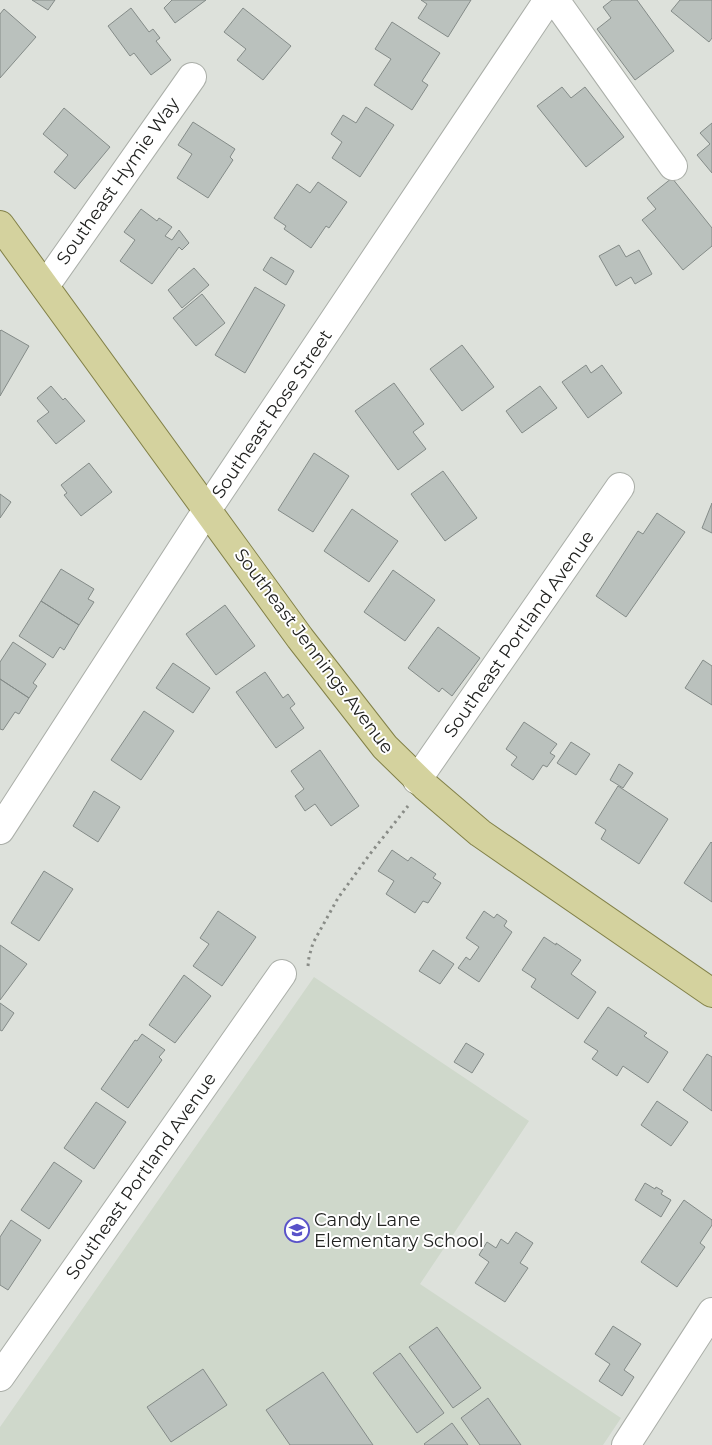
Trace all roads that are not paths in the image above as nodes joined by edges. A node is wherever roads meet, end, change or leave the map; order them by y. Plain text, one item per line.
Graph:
1 (548, 0) edge
2 (555, 0) edge
3 (192, 77) dead end
4 (673, 166) dead end
5 (2, 234) edge
6 (45, 286) junction
7 (620, 487) dead end
8 (207, 510) junction
9 (421, 783) junction
10 (0, 830) edge
11 (282, 974) road end
12 (712, 993) edge
13 (712, 1312) edge
14 (0, 1377) edge
15 (626, 1445) edge

1 - 8 street, Southeast Rose Street
2 - 4 street
3 - 6 street, Southeast Hymie Way
5 - 6 main road, Southeast Jennings Avenue
6 - 8 main road, Southeast Jennings Avenue
7 - 9 street, Southeast Portland Avenue
8 - 9 main road, Southeast Jennings Avenue
8 - 10 street, Southeast Rose Street
9 - 12 main road, Southeast Jennings Avenue
11 - 14 street, Southeast Portland Avenue
13 - 15 street

